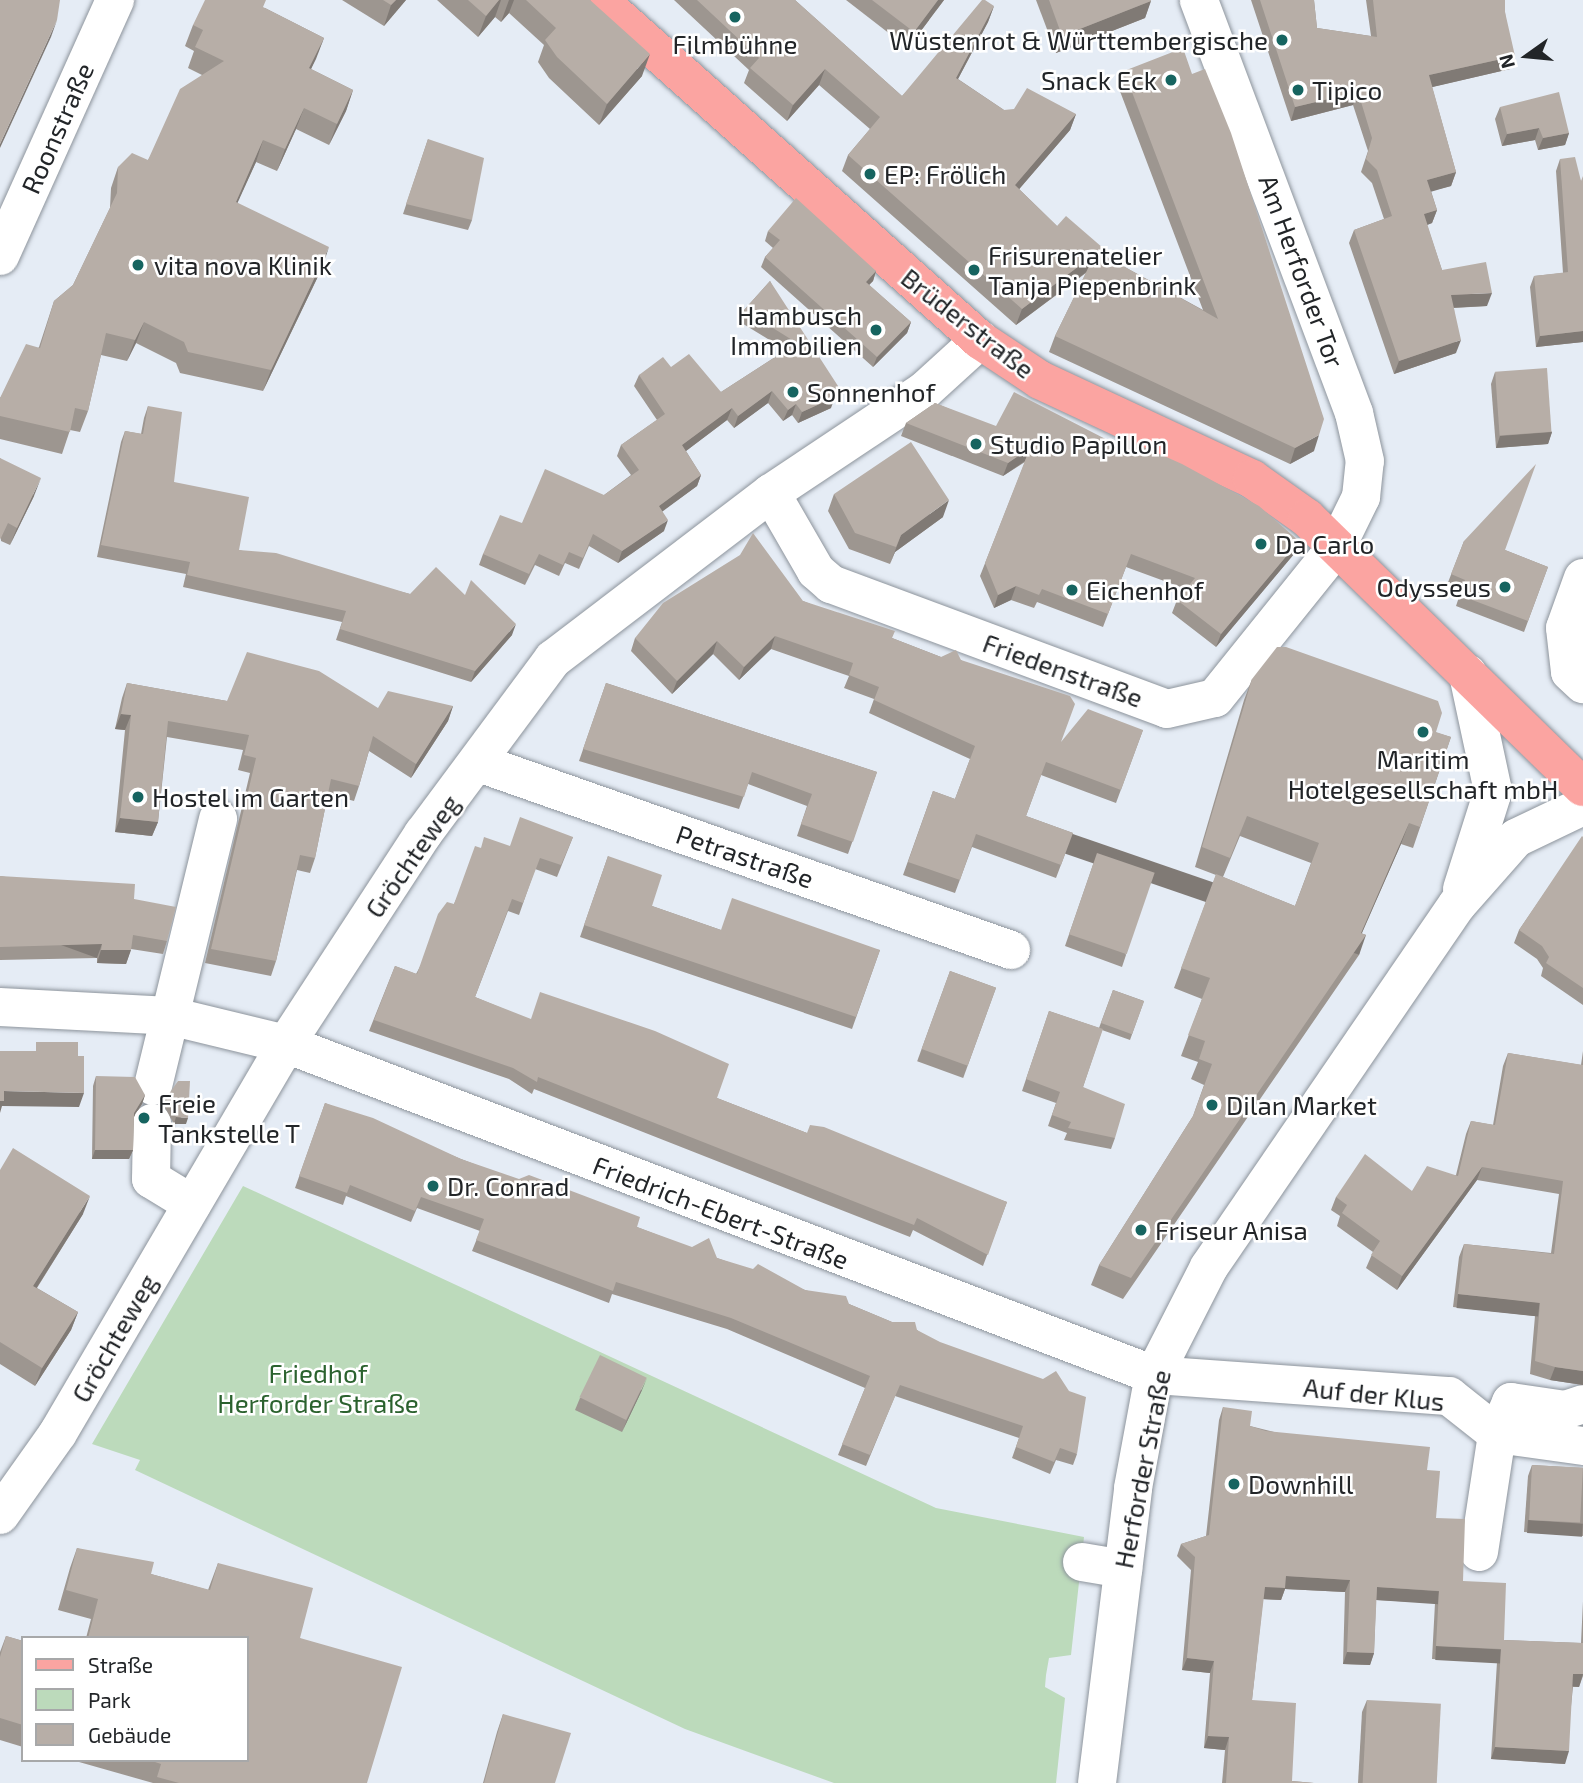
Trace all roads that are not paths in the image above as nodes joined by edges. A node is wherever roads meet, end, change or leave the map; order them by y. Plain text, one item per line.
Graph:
1 (115, 0) edge
2 (599, 0) edge
3 (1199, 0) edge
4 (0, 256) edge
5 (980, 340) junction
6 (771, 493) junction
7 (1337, 546) junction
8 (1583, 578) edge
9 (1468, 674) junction
10 (1583, 684) edge
11 (479, 763) junction
12 (1583, 787) edge
13 (1583, 806) edge
14 (218, 818) dead end
15 (1457, 905) junction
16 (1011, 950) dead end
17 (0, 1007) edge
18 (170, 1016) junction
19 (286, 1044) junction
20 (192, 1204) junction
21 (1154, 1375) junction
22 (1583, 1404) edge
23 (1493, 1430) junction
24 (1583, 1446) edge
25 (0, 1515) edge
26 (1479, 1552) dead end
27 (1082, 1562) dead end
28 (1123, 1569) junction
29 (1097, 1783) edge

1 - 4 street, Roonstraße
2 - 5 main road, Brüderstraße
3 - 7 street, Am Herforder Tor
5 - 6 street, Gröchteweg
5 - 7 main road, Brüderstraße
6 - 7 street, Friedenstraße
6 - 11 street, Gröchteweg
7 - 9 main road, Brüderstraße
8 - 10 street
9 - 12 main road, Brüderstraße
9 - 15 street, Herforder Straße
11 - 16 street, Petrastraße
11 - 19 street, Gröchteweg
13 - 15 street, Herforder Straße
14 - 18 street
15 - 21 street, Herforder Straße
17 - 18 street, Friedrich-Ebert-Straße
18 - 19 street, Friedrich-Ebert-Straße
18 - 20 street
19 - 20 street, Gröchteweg
19 - 21 street, Friedrich-Ebert-Straße
20 - 25 street, Gröchteweg
21 - 23 street, Auf der Klus
21 - 28 street, Herforder Straße
22 - 23 street
23 - 24 street, Auf der Klus
23 - 26 street
27 - 28 street
28 - 29 street, Herforder Straße

